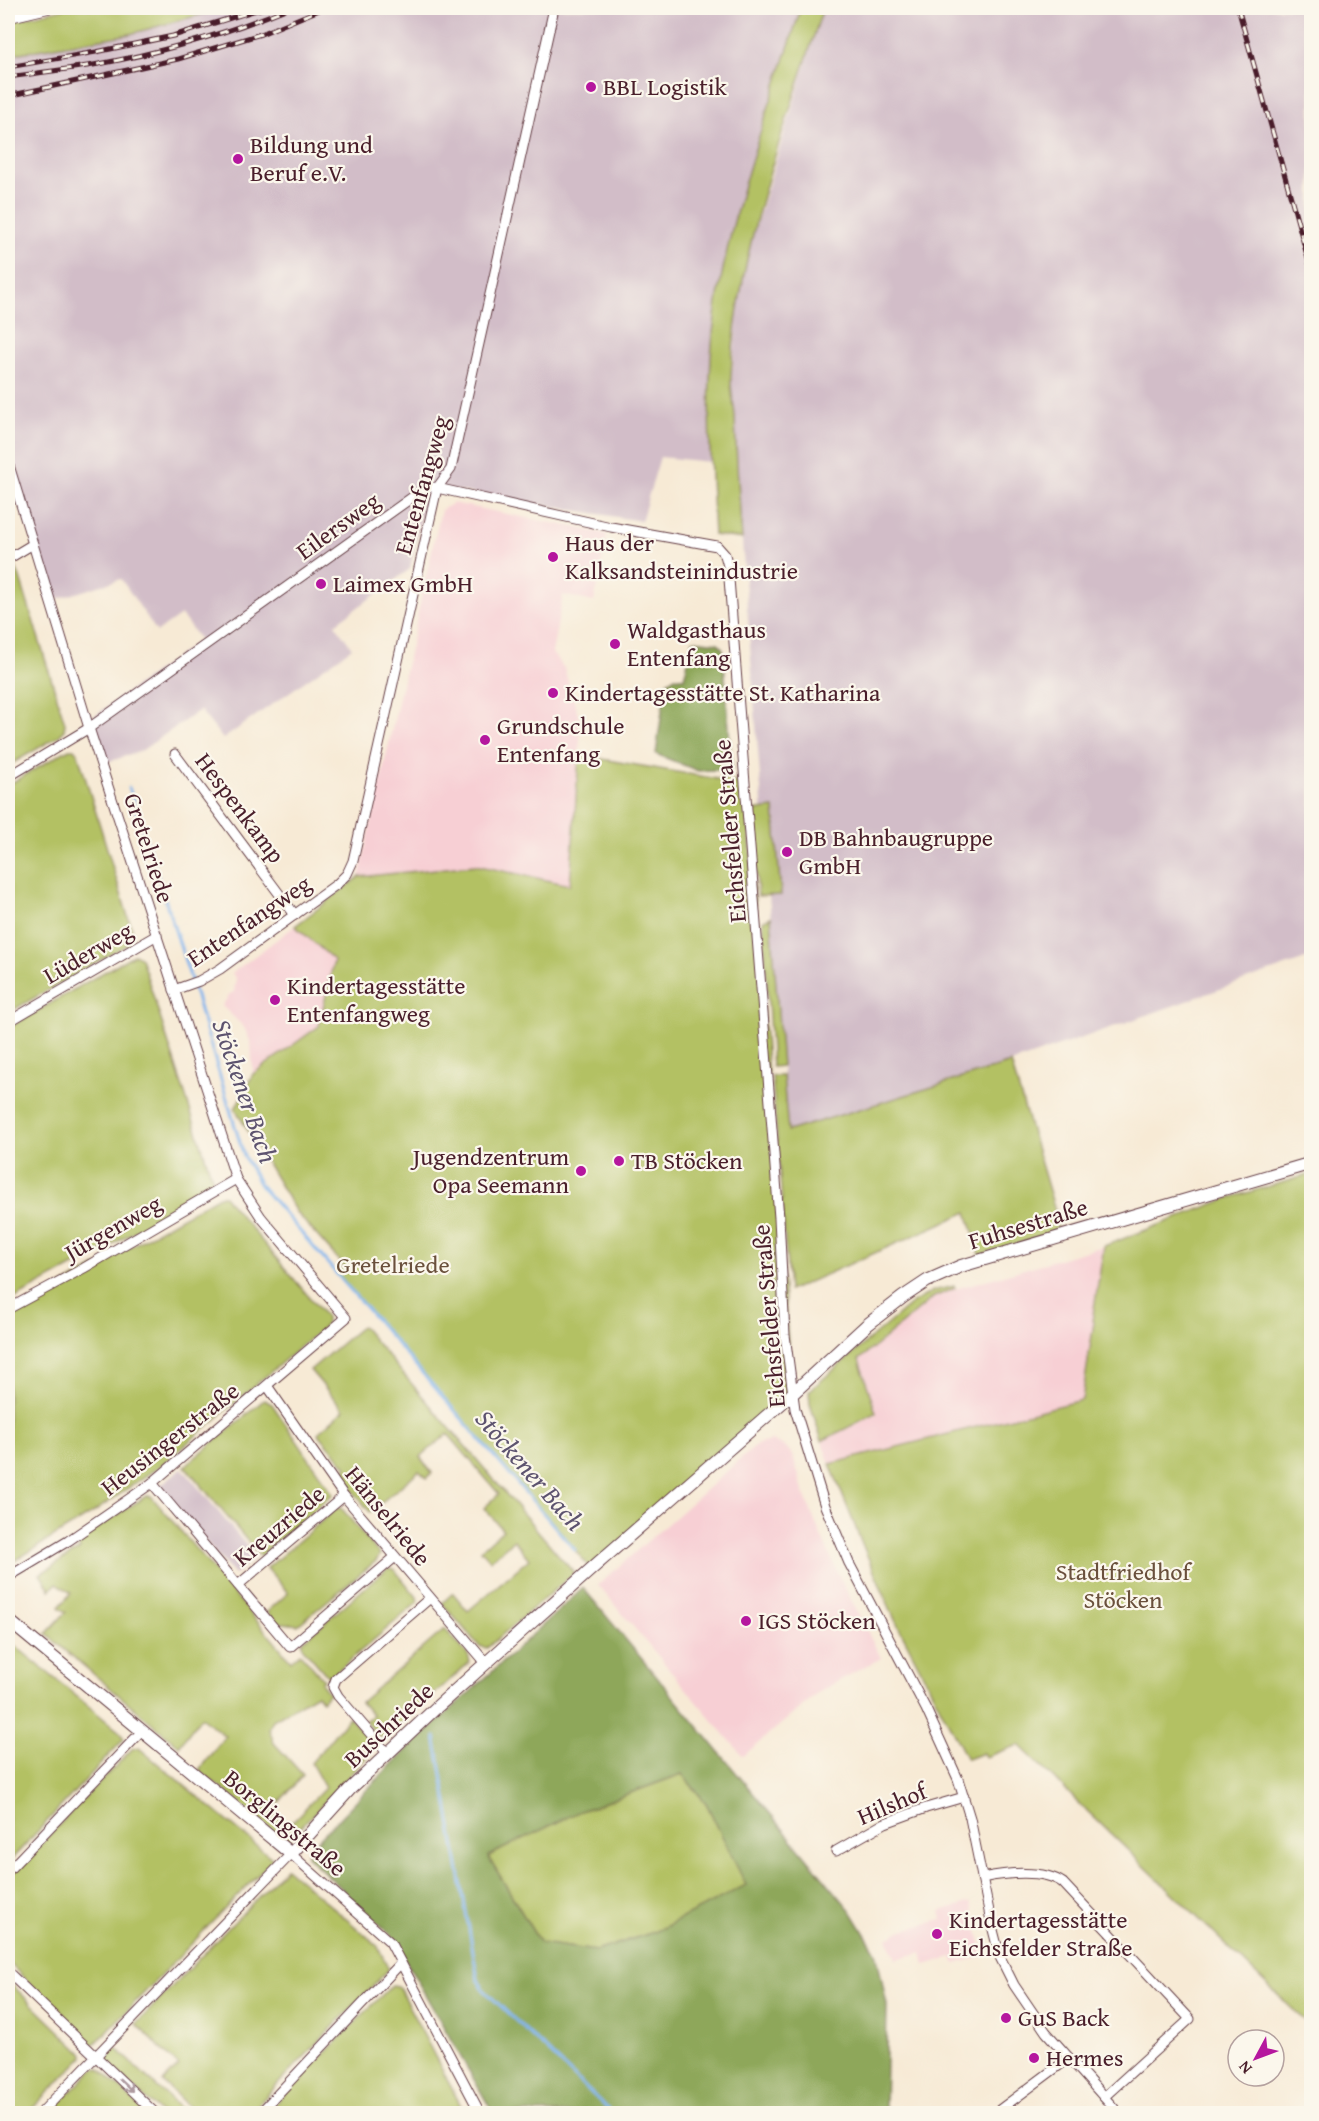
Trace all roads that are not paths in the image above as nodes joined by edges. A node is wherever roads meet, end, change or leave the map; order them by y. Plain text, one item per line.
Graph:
1 (50, 8) edge
2 (554, 8) edge
3 (8, 18) edge
4 (8, 462) edge
5 (437, 488) junction
6 (33, 544) junction
7 (8, 559) edge
8 (89, 728) junction
9 (175, 754) dead end
10 (8, 777) edge
11 (295, 915) junction
12 (157, 935) junction
13 (177, 988) junction
14 (8, 1022) edge
15 (1311, 1163) edge
16 (236, 1179) junction
17 (8, 1308) edge
18 (346, 1318) joint
19 (268, 1387) junction
20 (792, 1394) junction
21 (152, 1483) junction
22 (344, 1496) junction
23 (395, 1557) junction
24 (8, 1576) edge
25 (238, 1585) junction
26 (430, 1598) junction
27 (8, 1620) edge
28 (486, 1663) junction
29 (142, 1731) junction
30 (388, 1754) junction
31 (964, 1797) junction
32 (836, 1851) dead end
33 (291, 1854) junction
34 (8, 1871) edge
35 (982, 1878) junction
36 (401, 1963) junction
37 (8, 1972) edge
38 (96, 2056) junction
39 (1069, 2058) junction
40 (1104, 2097) junction
41 (474, 2110) edge
42 (40, 2114) edge
43 (156, 2114) edge
44 (259, 2114) edge
45 (994, 2114) edge
46 (1119, 2114) edge

1 - 3 street
2 - 5 street, Entenfangweg
4 - 6 street, Gretelriede
5 - 8 street, Eilersweg
5 - 11 street, Entenfangweg
5 - 20 street, Eichsfelder Straße
6 - 7 street
6 - 8 street, Gretelriede
8 - 10 street, Eilersweg
8 - 12 street, Gretelriede
9 - 11 street, Hespenkamp
11 - 13 street, Entenfangweg
12 - 13 street, Gretelriede
12 - 14 street, Lüderweg
13 - 16 street, Gretelriede
15 - 20 street, Fuhsestraße
16 - 17 street, Jürgenweg
16 - 18 street, Gretelriede
18 - 19 street, Heusingerstraße
19 - 21 street, Heusingerstraße
19 - 22 street, Hänselriede
20 - 28 street, Buschriede
20 - 31 street, Eichsfelder Straße
21 - 24 street, Heusingerstraße
21 - 25 street, Kreuzriede
22 - 23 street, Hänselriede
22 - 25 street, Kreuzriede
23 - 25 street, Kreuzriede
23 - 26 street, Hänselriede
26 - 28 street, Hänselriede
26 - 30 street
27 - 29 street, Borglingstraße
28 - 30 street, Buschriede
29 - 33 street, Borglingstraße
29 - 34 street
30 - 33 street, Buschriede
31 - 32 street, Hilshof
31 - 35 street, Eichsfelder Straße
33 - 36 street, Borglingstraße
33 - 38 street, Buschriede
35 - 39 street, Eichsfelder Straße
35 - 40 street
36 - 41 street, Borglingstraße
36 - 44 street
37 - 38 street
38 - 42 street, Buschriede
38 -> 43 street
39 - 40 street, Eichsfelder Straße
39 - 45 street
40 - 46 street, Eichsfelder Straße

